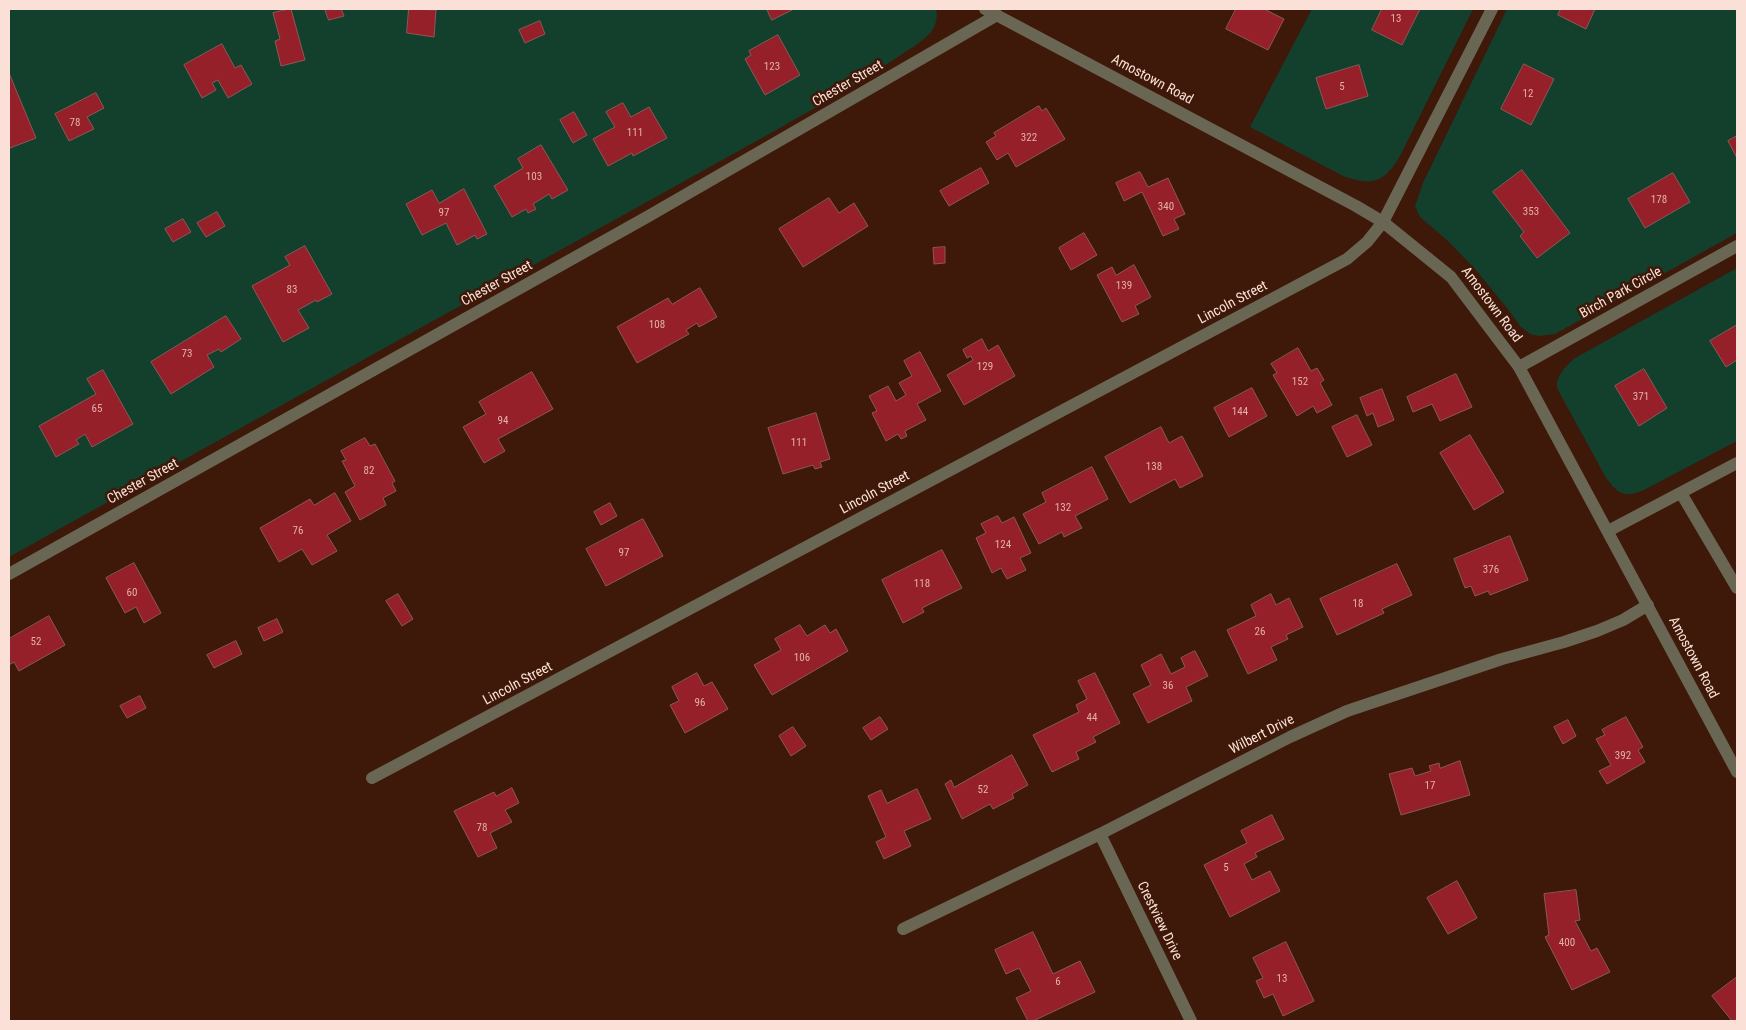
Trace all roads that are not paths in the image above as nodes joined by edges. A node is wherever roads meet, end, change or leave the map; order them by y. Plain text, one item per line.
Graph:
1 (985, 9) edge
2 (1492, 9) edge
3 (997, 15) junction
4 (1383, 222) junction
5 (1737, 246) edge
6 (1519, 367) junction
7 (1737, 463) edge
8 (1681, 493) junction
9 (1608, 531) junction
10 (9, 574) edge
11 (1737, 588) edge
12 (1648, 605) junction
13 (1737, 772) edge
14 (372, 778) dead end
15 (1100, 834) junction
16 (903, 929) dead end
17 (1191, 1021) edge

1 - 3 street, Amostown Road
2 - 4 street
3 - 4 street, Amostown Road
3 - 10 street, Chester Street
4 - 6 street, Amostown Road
4 - 14 street, Lincoln Street
5 - 6 street, Birch Park Circle
6 - 9 street, Amostown Road
7 - 8 street
8 - 9 street
8 - 11 street
9 - 12 street, Amostown Road
12 - 13 street, Amostown Road
12 - 15 street, Wilbert Drive
15 - 16 street, Wilbert Drive
15 - 17 street, Crestview Drive

